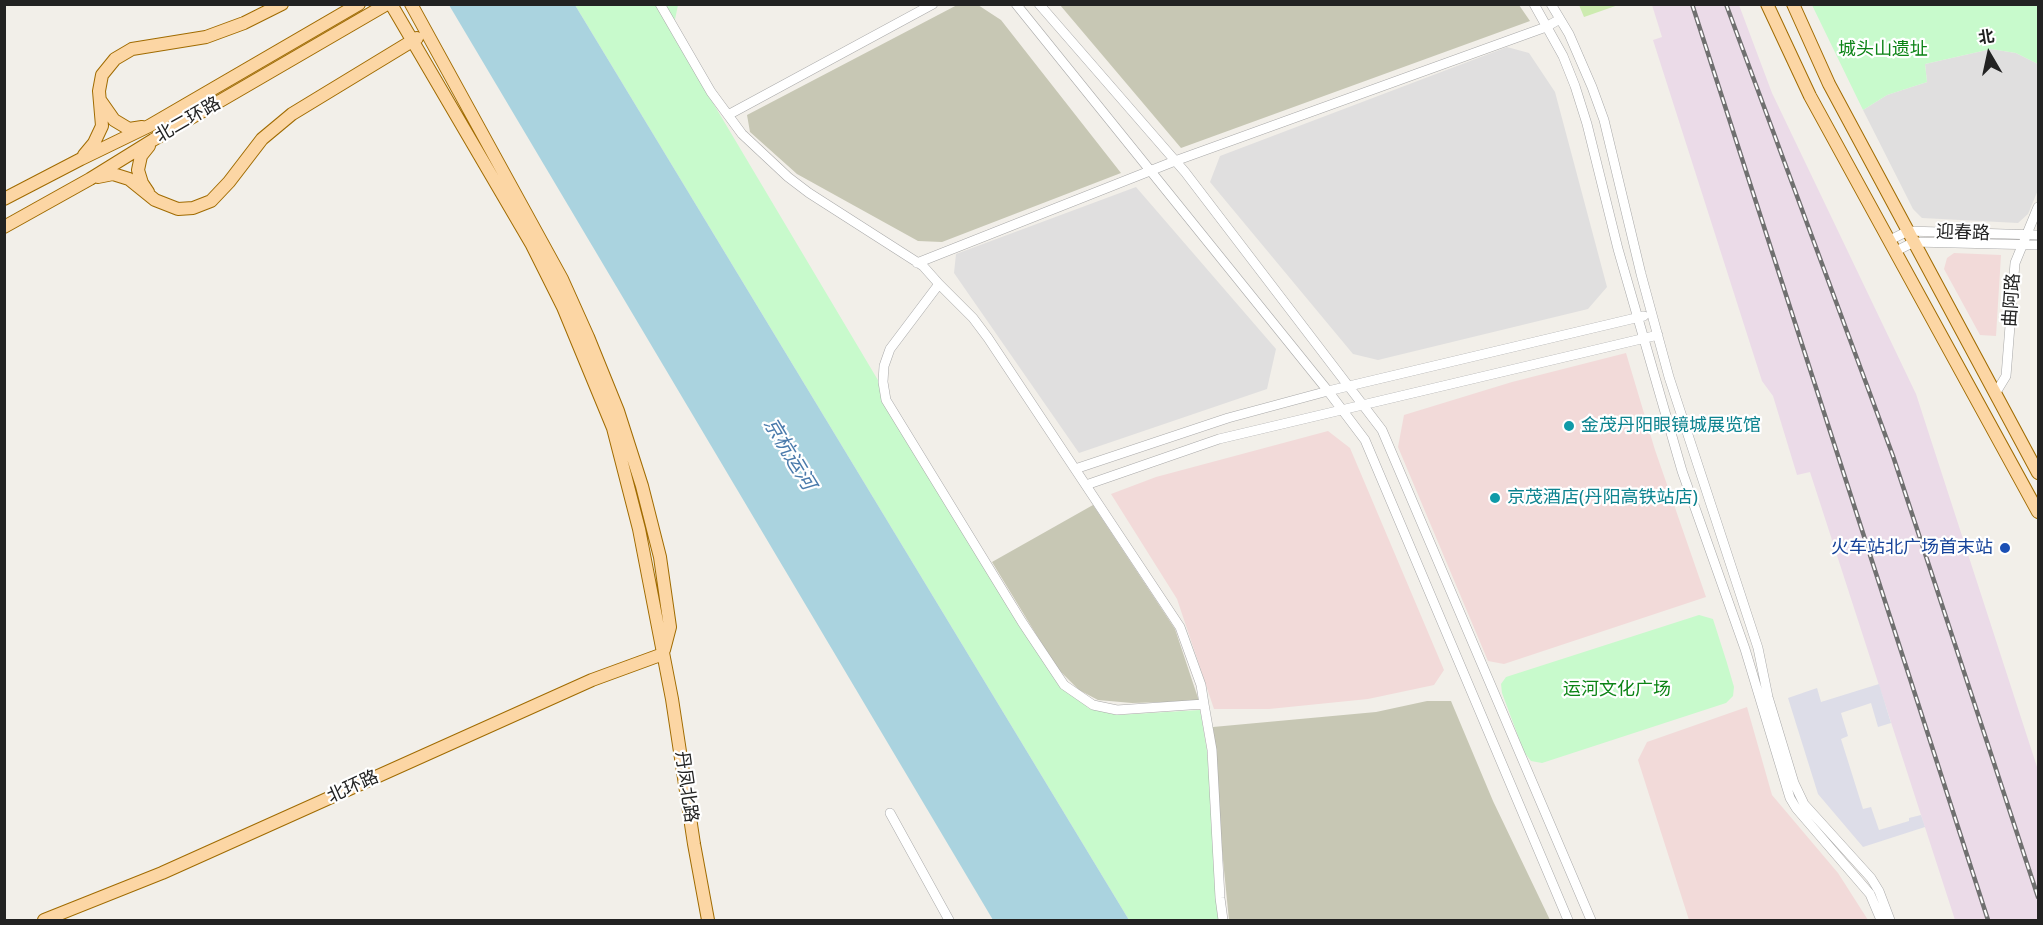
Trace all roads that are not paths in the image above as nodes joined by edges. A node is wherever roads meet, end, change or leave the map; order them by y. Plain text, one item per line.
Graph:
1 (282, 4) edge
2 (359, 4) edge
3 (389, 4) edge
4 (411, 4) edge
5 (660, 4) edge
6 (933, 4) edge
7 (1016, 4) edge
8 (1039, 4) edge
9 (1533, 4) edge
10 (1551, 4) edge
11 (1767, 4) edge
12 (1793, 4) edge
13 (1560, 19) junction
14 (1546, 27) junction
15 (426, 33) junction
16 (412, 41) junction
17 (100, 99) junction
18 (728, 115) junction
19 (149, 126) junction
20 (153, 140) junction
21 (81, 159) junction
22 (1175, 161) junction
23 (1151, 171) junction
24 (90, 179) junction
25 (4, 199) edge
26 (154, 200) junction
27 (2038, 207) edge
28 (4, 227) edge
29 (2027, 235) junction
30 (2038, 235) edge
31 (1911, 237) junction
32 (1890, 240) junction
33 (2023, 244) junction
34 (2038, 245) edge
35 (1896, 251) junction
36 (917, 263) junction
37 (939, 284) junction
38 (1652, 315) junction
39 (1638, 318) junction
40 (1658, 335) junction
41 (1644, 338) junction
42 (1348, 385) junction
43 (1328, 391) junction
44 (1995, 394) junction
45 (1363, 404) junction
46 (1342, 409) junction
47 (1075, 469) junction
48 (2038, 473) edge
49 (1086, 485) junction
50 (2038, 512) edge
51 (663, 654) junction
52 (1204, 704) junction
53 (890, 813) dead end
54 (52, 919) edge
55 (708, 921) edge
56 (949, 921) edge
57 (1223, 921) edge
58 (1568, 921) edge
59 (1591, 921) edge
60 (1881, 921) edge
61 (1890, 921) edge

1 - 17 main road
2 - 19 main road, 北二环路
3 - 16 main road, 丹凤北路
3 - 20 main road, 北二环路
4 - 15 main road
5 - 18 street
6 - 18 street
7 - 23 street
8 - 22 street
9 - 14 street
10 - 13 street
11 - 32 main road
12 - 31 main road
13 - 14 street
13 - 38 street
14 - 22 street
14 - 39 street
15 - 16 main road
15 - 51 main road
16 - 26 main road
16 - 51 main road, 丹凤北路
17 - 19 main road
17 - 21 main road
18 - 36 street
19 - 21 main road, 北二环路
20 - 24 main road, 北二环路
20 - 26 main road
21 - 25 main road, 北二环路
22 - 23 street
22 - 42 street
23 - 36 street
23 - 43 street
24 - 26 main road
24 - 28 main road, 北二环路
27 - 29 street, 曲阿路
29 - 30 street, 迎春路
29 - 31 street, 迎春路
29 - 33 street, 曲阿路
31 - 32 street, 迎春路
31 - 33 street, 迎春路
31 - 35 street, 迎春路
31 - 44 main road
32 - 35 main road
33 - 34 street, 迎春路
33 - 44 street, 曲阿路
35 - 50 main road
36 - 37 street
37 - 47 street
37 - 52 street
38 - 39 street
38 - 40 street
39 - 41 street
39 - 42 street
40 - 41 street
40 - 61 street
41 - 45 street
41 - 60 street
42 - 43 street
42 - 45 street
43 - 46 street
43 - 47 street
44 - 48 main road
45 - 46 street
45 - 59 street
46 - 49 street
46 - 58 street
47 - 49 street
49 - 52 street
51 - 54 main road, 北环路
51 - 55 main road, 丹凤北路
52 - 57 street
53 - 56 street

